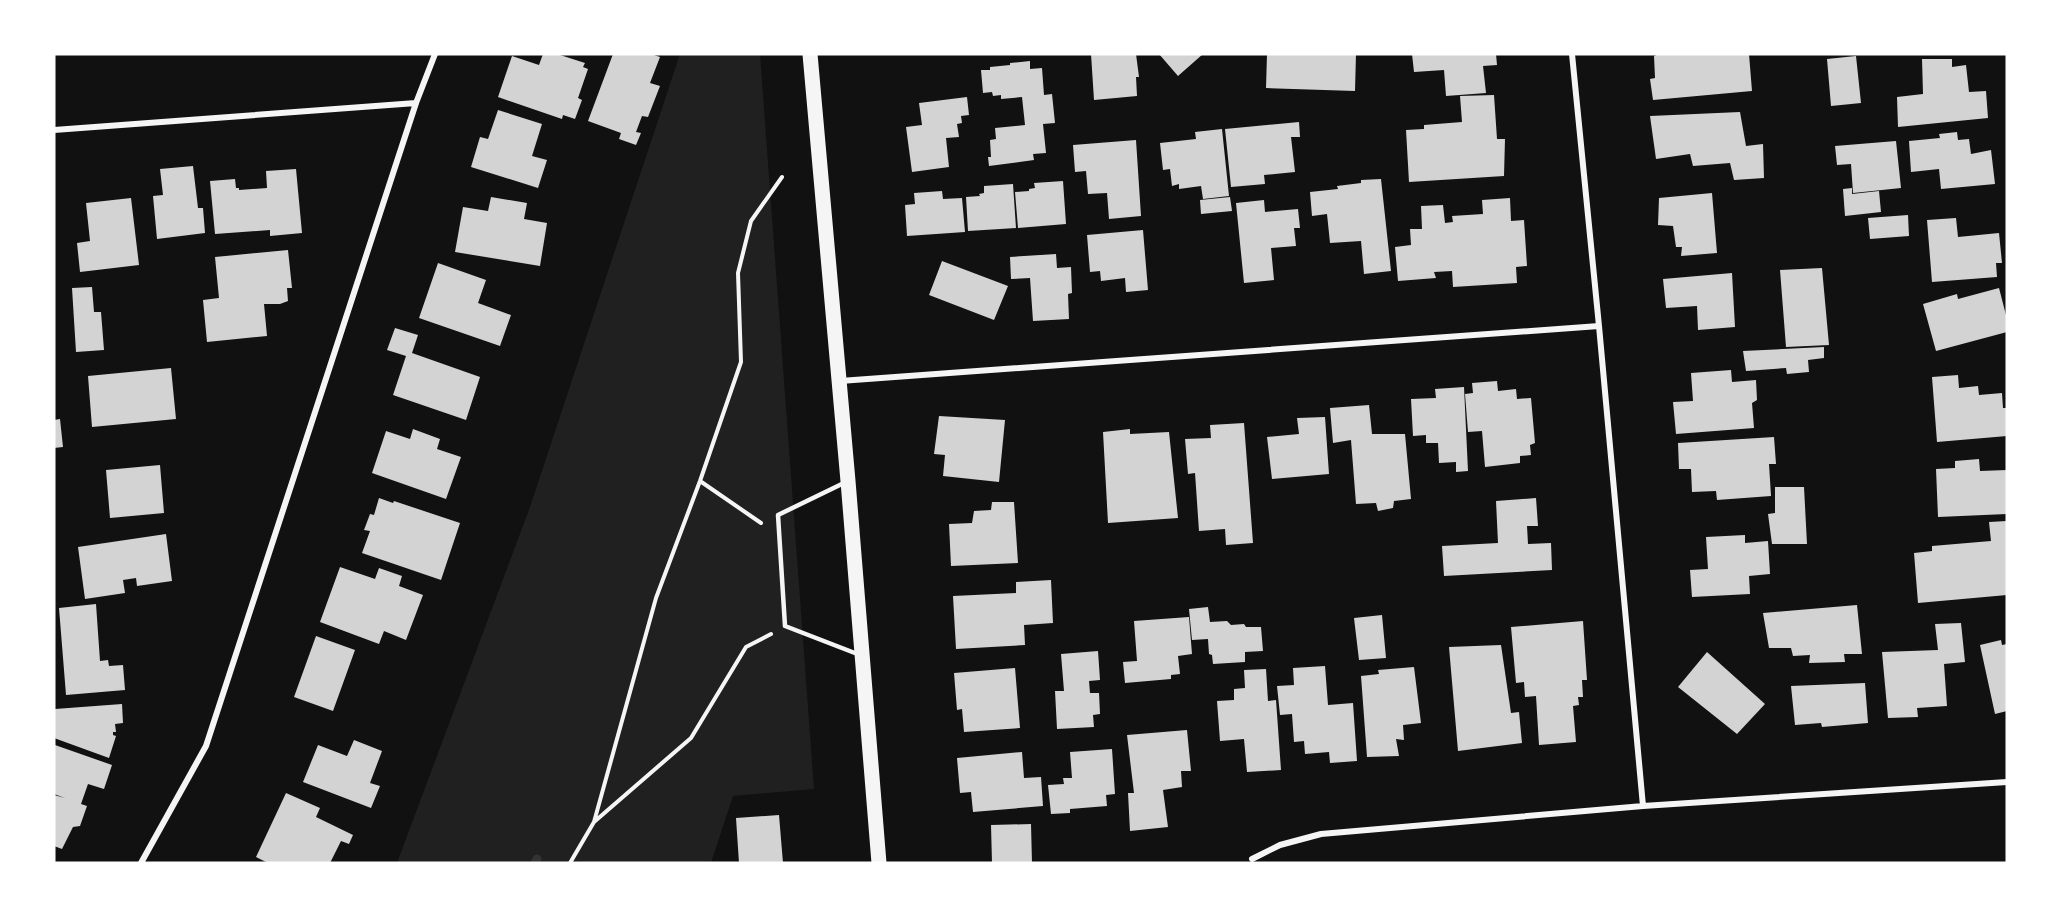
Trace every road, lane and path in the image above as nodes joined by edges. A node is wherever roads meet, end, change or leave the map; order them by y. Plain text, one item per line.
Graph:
1 (435, 54) edge
2 (810, 54) edge
3 (1572, 54) edge
4 (416, 103) junction
5 (54, 130) edge
6 (782, 177) dead end
7 (1599, 326) junction
8 (839, 381) junction
9 (700, 480) junction
10 (848, 481) junction
11 (779, 536) junction
12 (785, 626) junction
13 (862, 656) junction
14 (2007, 782) edge
15 (1643, 806) junction
16 (594, 822) junction
17 (1252, 859) dead end
18 (141, 863) edge
19 (570, 863) edge
20 (879, 863) edge

1 - 4 street
2 - 8 main road
3 - 7 street
4 - 5 street
4 - 18 street
6 - 9 path
7 - 8 street
7 - 15 street
8 - 10 main road
9 - 11 path
9 - 16 path
10 - 11 lane
10 - 13 main road
11 - 12 lane
12 - 13 lane
12 - 16 path
13 - 20 main road
14 - 15 street
15 - 17 street
16 - 19 path

